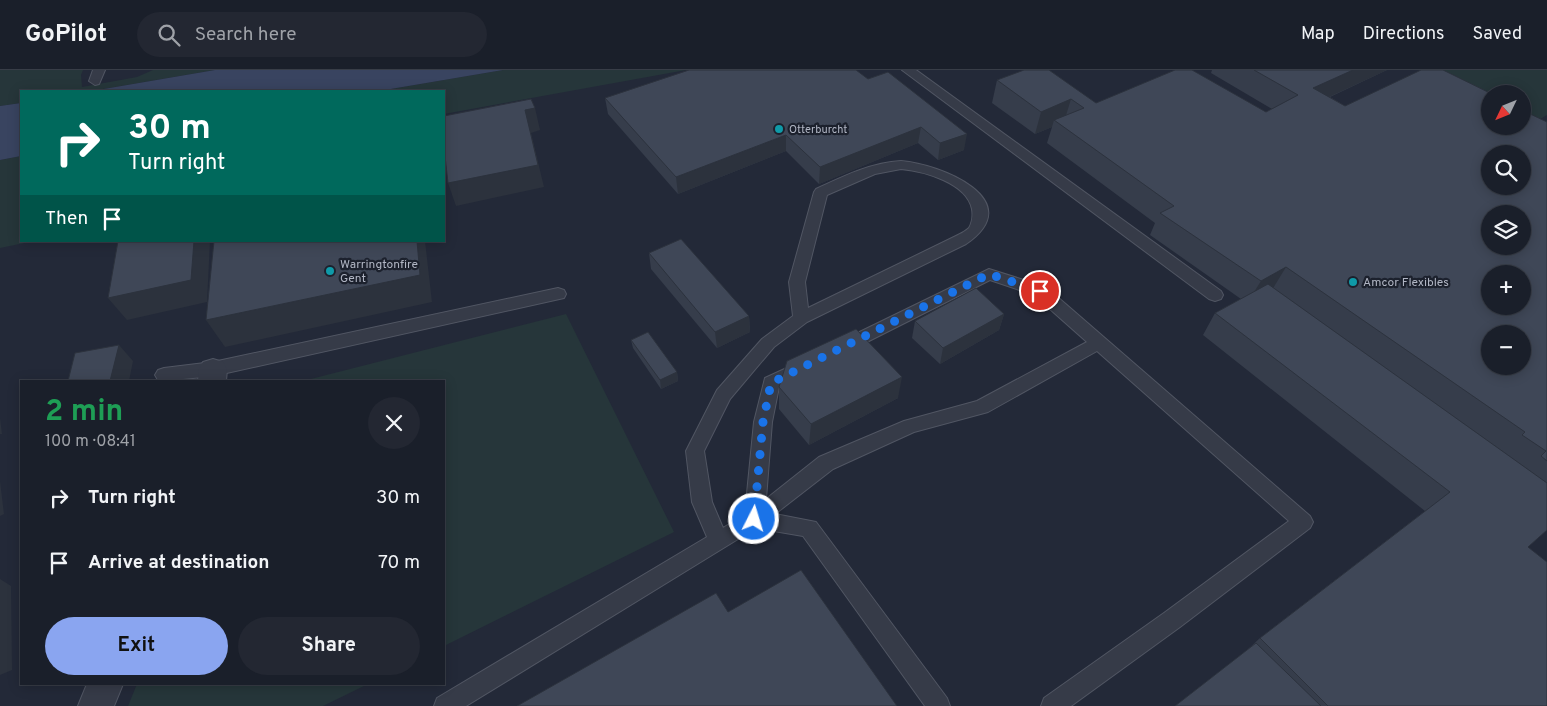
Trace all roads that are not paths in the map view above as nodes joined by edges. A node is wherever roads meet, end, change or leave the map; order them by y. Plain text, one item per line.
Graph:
1 (908, 70) edge
2 (558, 294) dead end
3 (1215, 295) dead end
4 (801, 318) junction
5 (1100, 342) junction
6 (164, 375) dead end
7 (212, 375) edge
8 (754, 519) junction
9 (719, 541) junction
10 (105, 685) edge
11 (96, 706) edge
12 (445, 706) edge
13 (939, 706) edge
14 (1052, 706) edge

1 - 3 lane
2 - 7 lane
4 - 4 lane
4 - 9 lane
5 - 8 lane
5 - 8 lane
5 - 14 lane
6 - 7 lane
8 - 9 lane
8 - 13 lane
9 - 12 lane
10 - 11 street

